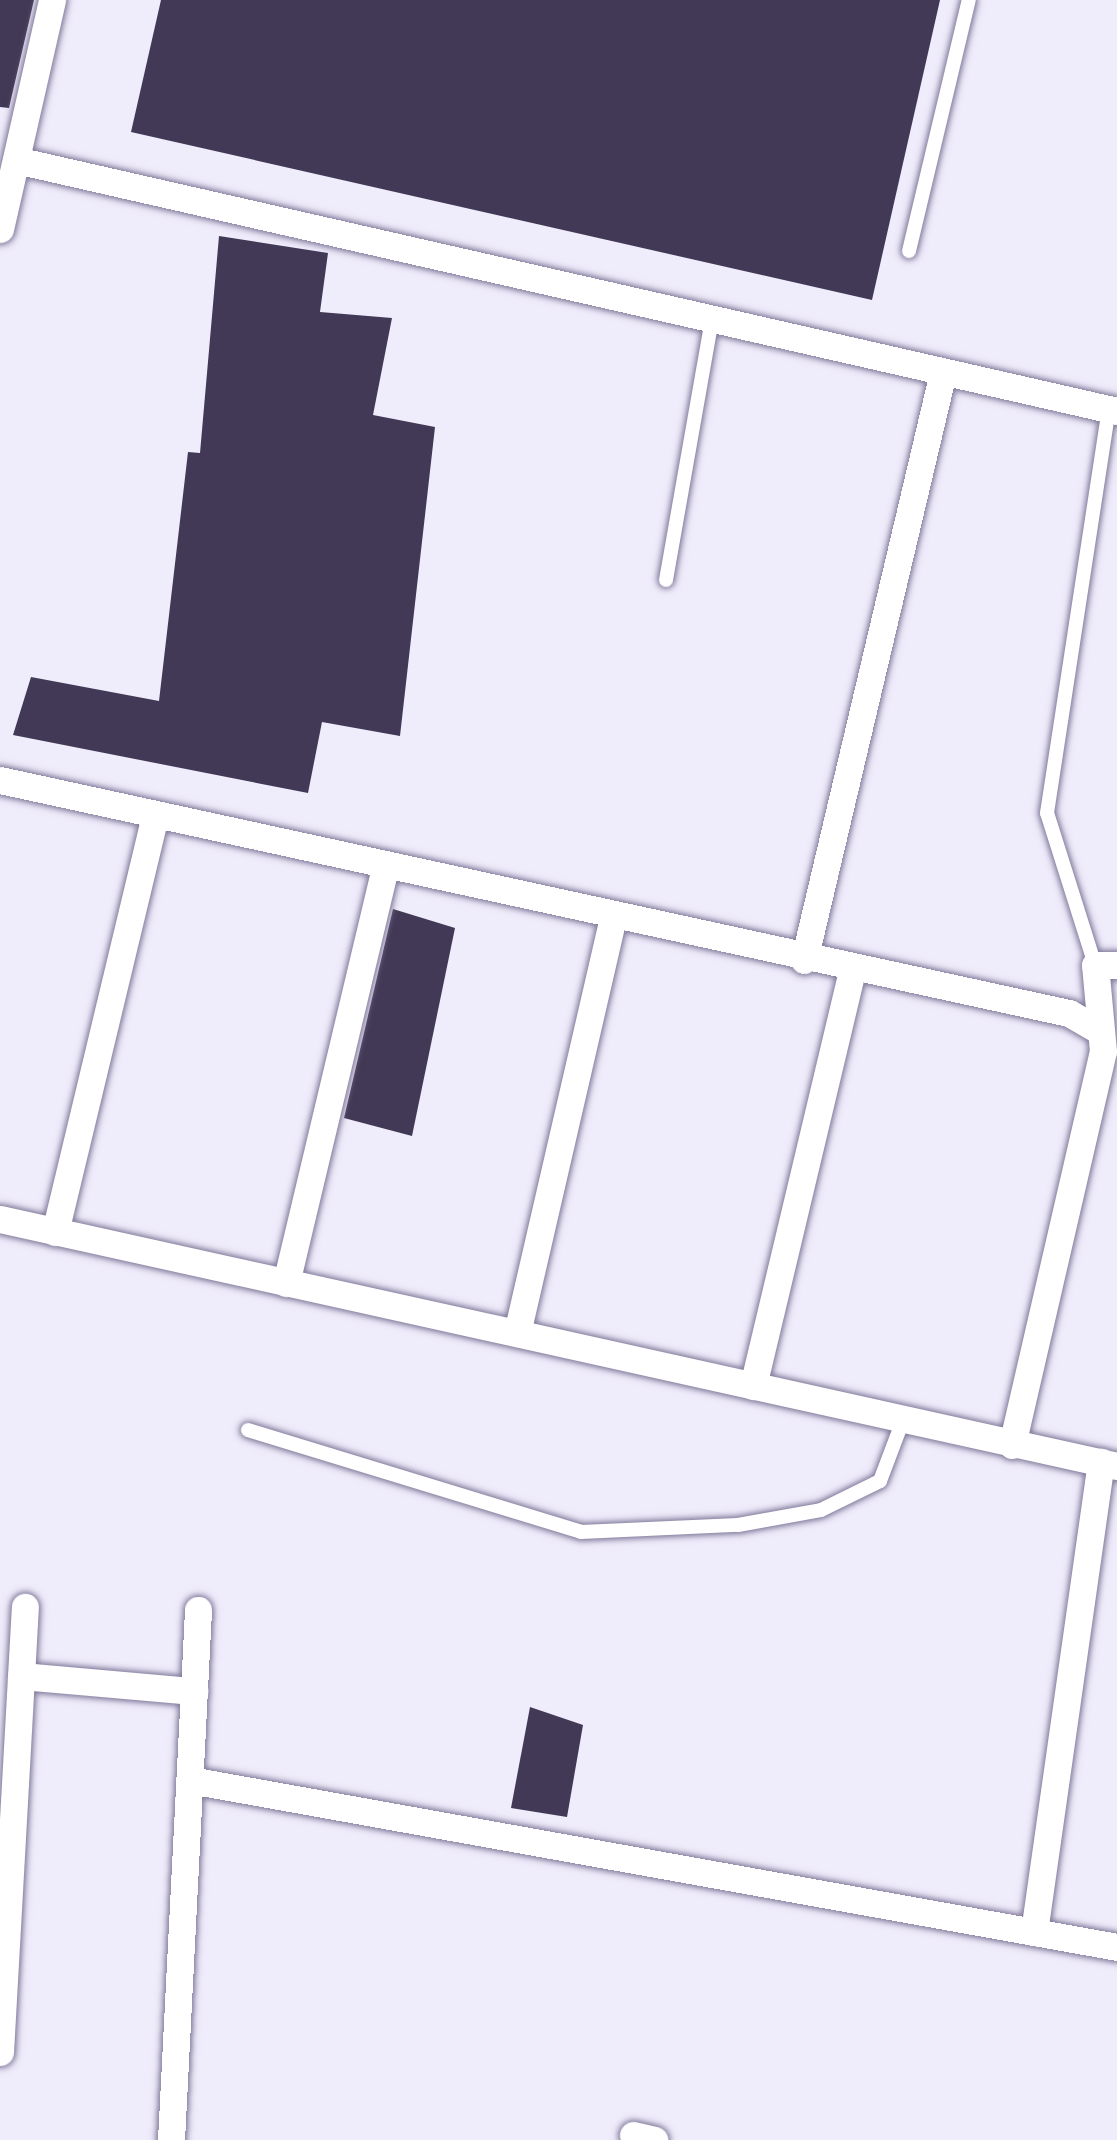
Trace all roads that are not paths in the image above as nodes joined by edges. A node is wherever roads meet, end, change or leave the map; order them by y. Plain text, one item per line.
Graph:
1 (52, 0) edge
2 (969, 0) edge
3 (16, 160) junction
4 (0, 229) edge
5 (909, 251) dead end
6 (712, 319) junction
7 (943, 372) junction
8 (1113, 410) edge
9 (666, 580) dead end
10 (0, 780) edge
11 (155, 815) junction
12 (385, 867) junction
13 (613, 918) junction
14 (804, 960) junction
15 (1106, 965) edge
16 (852, 970) junction
17 (1099, 1030) junction
18 (0, 1219) edge
19 (55, 1232) junction
20 (286, 1283) junction
21 (517, 1334) junction
22 (754, 1386) junction
23 (903, 1420) junction
24 (248, 1430) dead end
25 (1012, 1445) junction
26 (1109, 1464) edge
27 (25, 1607) dead end
28 (198, 1610) dead end
29 (21, 1676) junction
30 (194, 1691) junction
31 (190, 1780) junction
32 (1034, 1932) junction
33 (1117, 1947) edge
34 (0, 2052) edge
35 (171, 2140) edge

1 - 3 street
2 - 5 lane
3 - 4 street
3 - 6 street
6 - 7 street
6 - 9 lane
7 - 8 street
7 - 14 street
8 - 15 lane
10 - 11 street
11 - 12 street
11 - 19 street
12 - 13 street
12 - 20 street
13 - 14 street
13 - 21 street
14 - 16 street
15 - 17 street
16 - 17 street
16 - 22 street
17 - 25 street
18 - 19 street
19 - 20 street
20 - 21 street
21 - 22 street
22 - 23 street
23 - 24 lane
23 - 25 street
25 - 26 street
26 - 32 street
27 - 29 street
28 - 30 street
29 - 30 street
29 - 34 street
30 - 31 street
31 - 32 street
31 - 35 street
32 - 33 street

